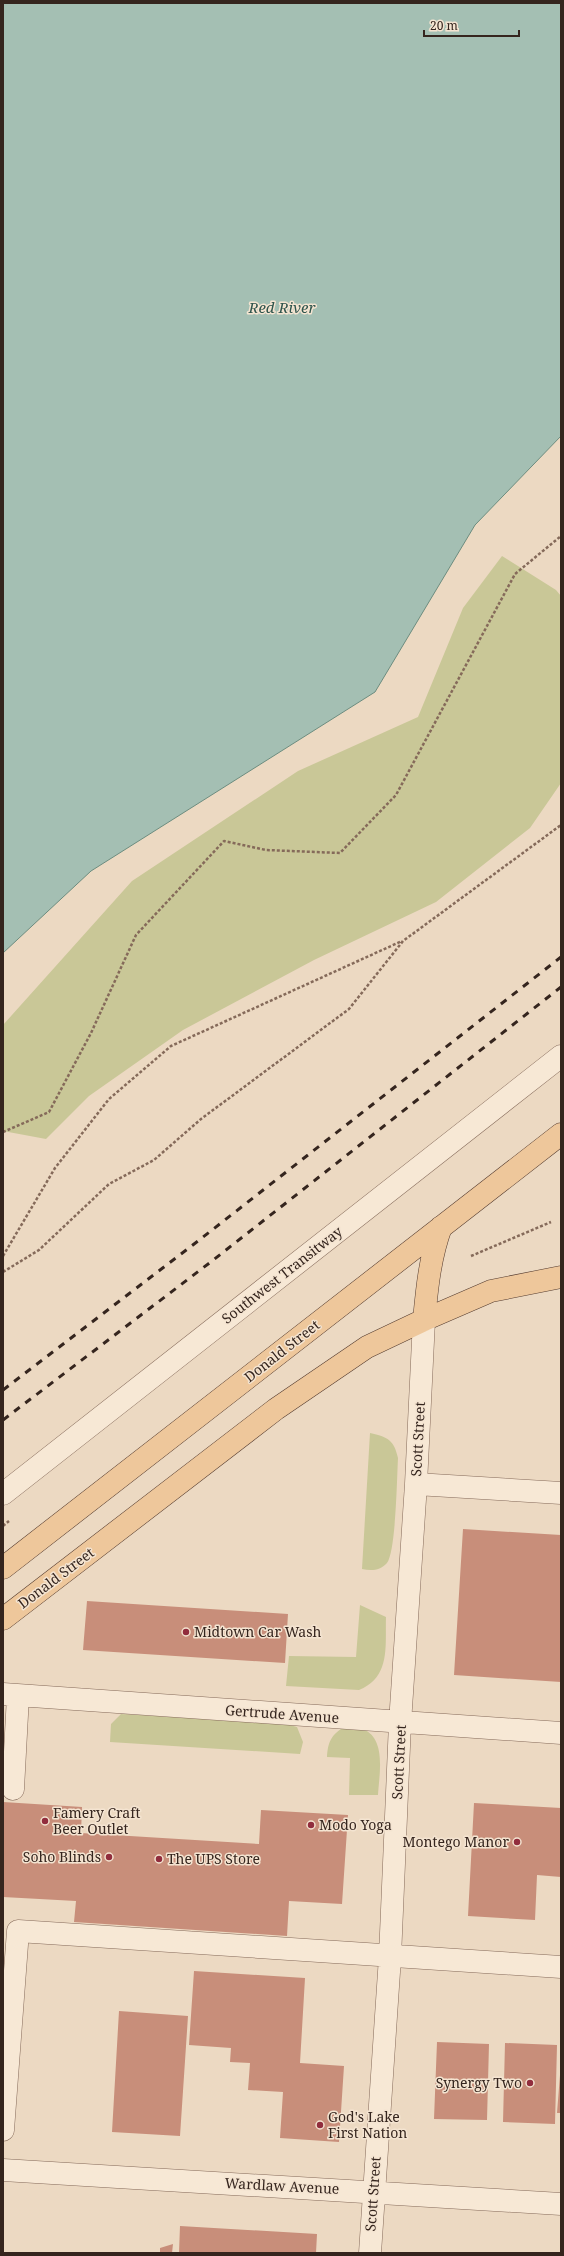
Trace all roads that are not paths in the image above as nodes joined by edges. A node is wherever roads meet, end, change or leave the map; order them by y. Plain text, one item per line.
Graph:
1 (561, 1056) edge
2 (561, 1134) edge
3 (441, 1227) junction
4 (561, 1277) edge
5 (424, 1320) junction
6 (416, 1484) junction
7 (561, 1493) edge
8 (3, 1494) edge
9 (3, 1568) edge
10 (3, 1619) edge
11 (10, 1695) edge
12 (400, 1723) junction
13 (561, 1733) edge
14 (13, 1789) dead end
15 (390, 1957) junction
16 (561, 1967) edge
17 (3, 2130) edge
18 (3, 2170) edge
19 (374, 2192) junction
20 (561, 2204) edge
21 (370, 2253) edge

1 - 8 street, Southwest Transitway
2 - 3 main road, Donald Street
3 - 5 main road
3 - 9 main road, Donald Street
4 - 5 main road, Donald Street
5 - 6 street, Scott Street
5 - 10 main road, Donald Street
6 - 7 street
6 - 12 street, Scott Street
11 - 12 street, Gertrude Avenue
11 - 14 street
12 - 13 street, Gertrude Avenue
12 - 15 street, Scott Street
15 - 16 street
15 - 17 street
15 - 19 street, Scott Street
18 - 19 street, Wardlaw Avenue
19 - 20 street, Wardlaw Avenue
19 - 21 street, Scott Street

